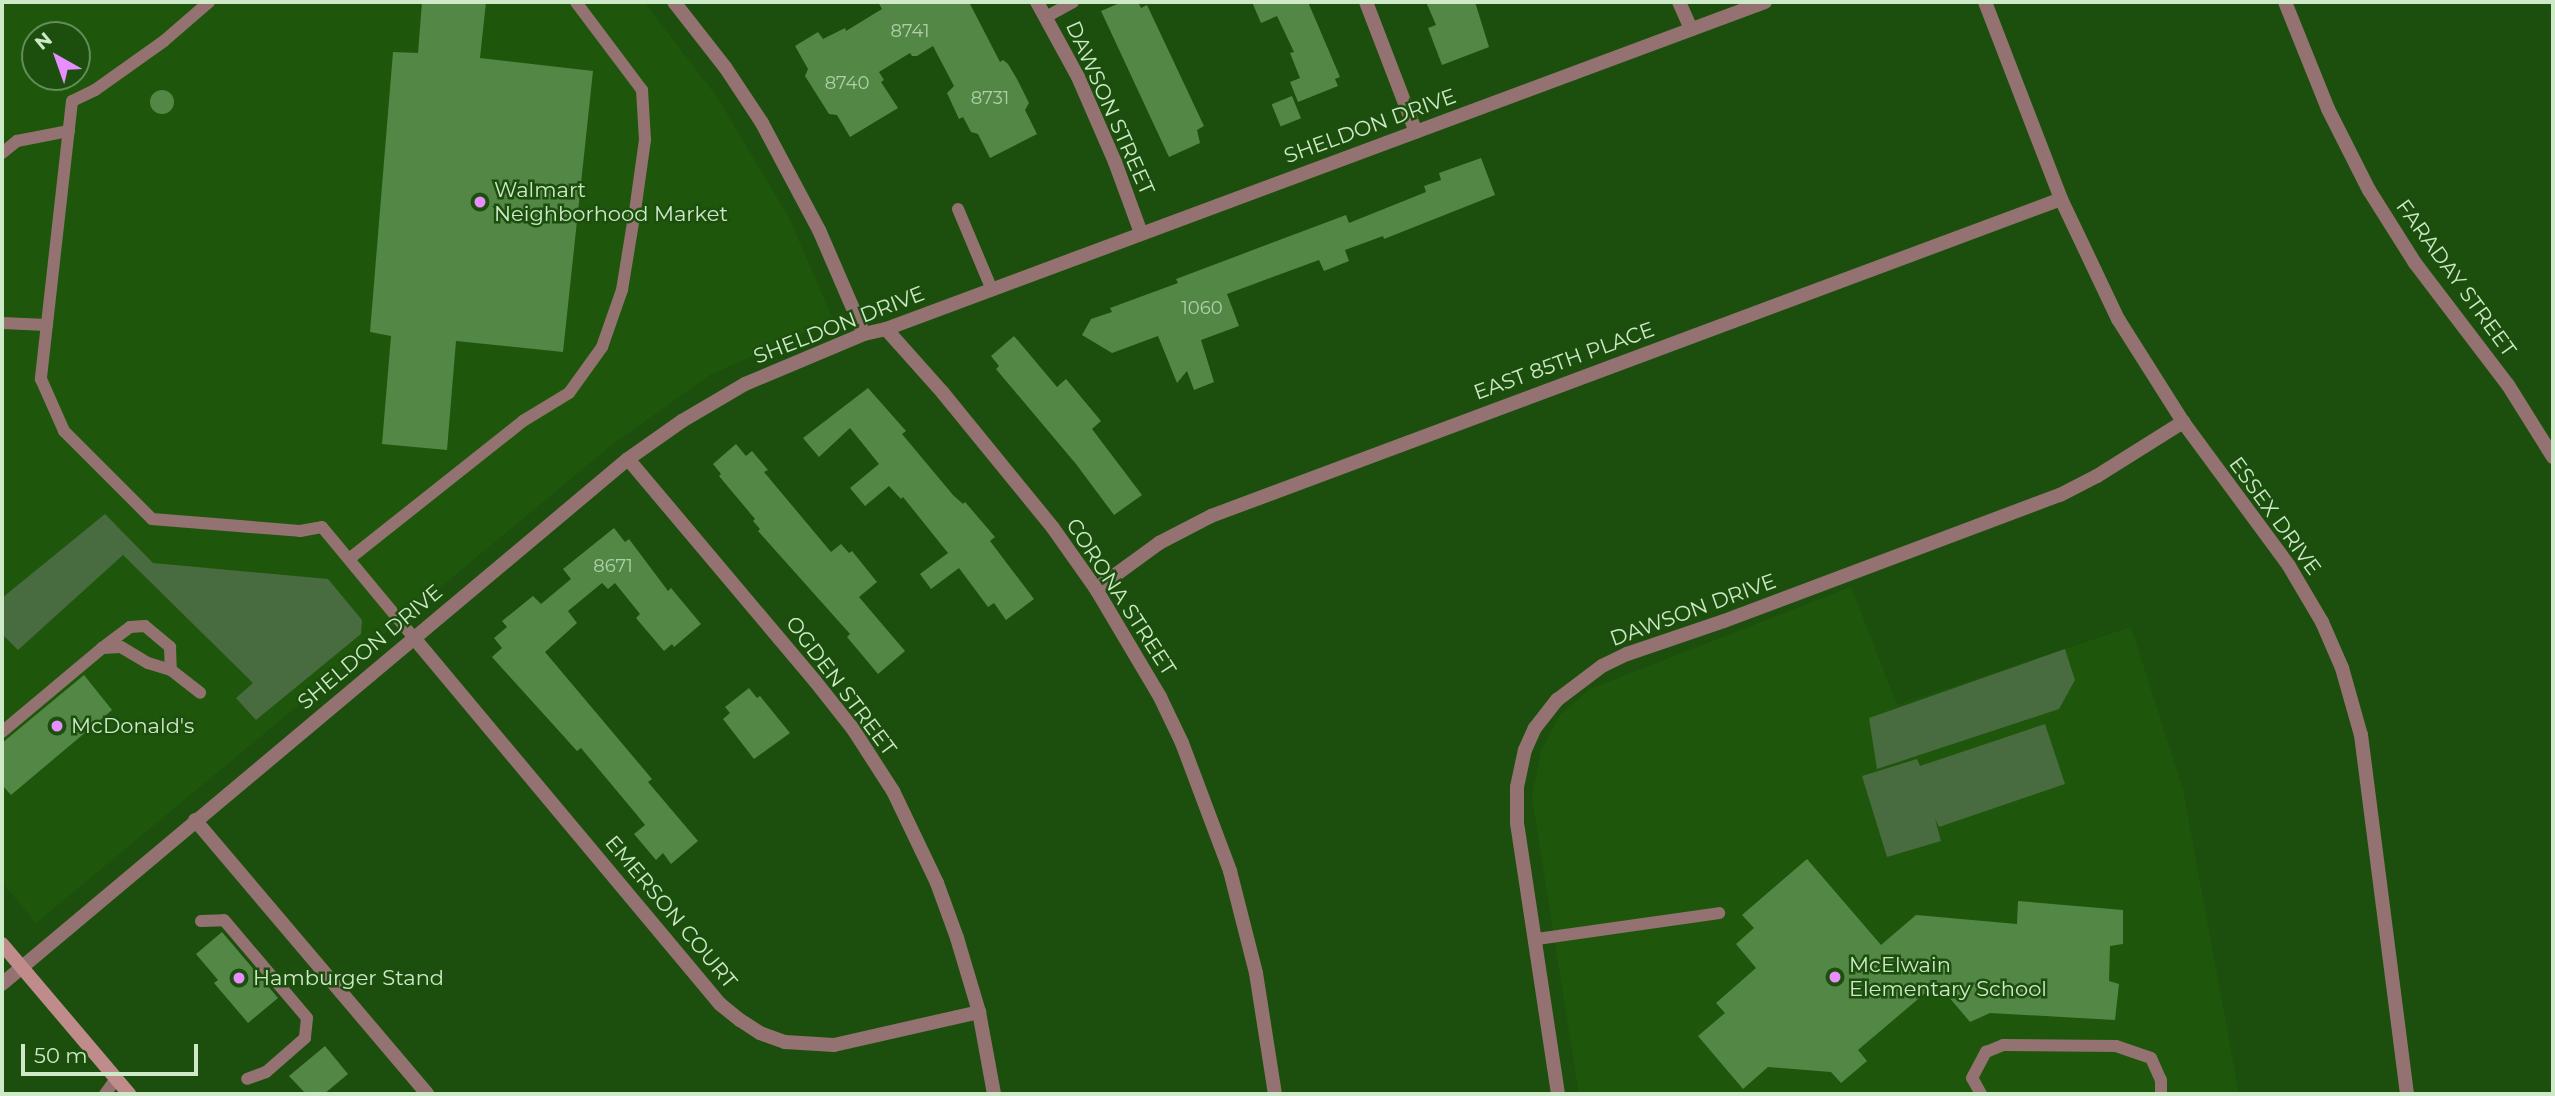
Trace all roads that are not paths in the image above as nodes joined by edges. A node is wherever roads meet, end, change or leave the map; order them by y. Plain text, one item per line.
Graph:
1 (209, 2) edge
2 (576, 2) edge
3 (674, 2) edge
4 (1037, 2) edge
5 (1073, 2) edge
6 (1366, 2) edge
7 (1679, 2) edge
8 (1765, 2) edge
9 (1985, 2) edge
10 (2285, 2) edge
11 (1046, 17) junction
12 (1690, 29) junction
13 (69, 131) junction
14 (1416, 132) junction
15 (2, 153) edge
16 (2061, 199) junction
17 (958, 209) dead end
18 (1142, 233) junction
19 (992, 290) junction
20 (2, 323) edge
21 (47, 325) junction
22 (886, 329) junction
23 (864, 334) junction
24 (2183, 422) junction
25 (2553, 457) edge
26 (628, 459) junction
27 (349, 559) junction
28 (1096, 589) junction
29 (414, 638) junction
30 (102, 648) junction
31 (171, 670) junction
32 (200, 693) dead end
33 (2, 732) edge
34 (195, 820) junction
35 (1719, 914) dead end
36 (201, 921) dead end
37 (1537, 939) junction
38 (2, 944) edge
39 (22, 967) junction
40 (2, 984) edge
41 (979, 1012) junction
42 (116, 1079) junction
43 (247, 1079) dead end
44 (105, 1094) edge
45 (129, 1094) edge
46 (428, 1094) edge
47 (994, 1094) edge
48 (1275, 1094) edge
49 (1558, 1094) edge
50 (1981, 1094) edge
51 (2161, 1094) edge
52 (2407, 1094) edge

1 - 13 lane
2 - 27 lane
3 - 23 street
4 - 11 street, DAWSON STREET
5 - 11 lane
6 - 14 street
7 - 12 street
8 - 12 street, SHELDON DRIVE
9 - 16 street, ESSEX DRIVE
10 - 25 street, FARADAY STREET
11 - 18 street, DAWSON STREET
12 - 14 street, SHELDON DRIVE
13 - 15 lane
13 - 21 lane
14 - 18 street, SHELDON DRIVE
16 - 24 street, ESSEX DRIVE
16 - 28 street, EAST 85TH PLACE
17 - 19 lane
18 - 19 street, SHELDON DRIVE
19 - 22 street, SHELDON DRIVE
20 - 21 lane
21 - 27 lane
22 - 23 street, SHELDON DRIVE
22 - 28 street, CORONA STREET
23 - 26 street, SHELDON DRIVE
24 - 37 street, DAWSON DRIVE
24 - 52 street, ESSEX DRIVE
26 - 29 street, SHELDON DRIVE
26 - 41 street, OGDEN STREET
27 - 29 lane
28 - 48 street, CORONA STREET
29 - 34 street, SHELDON DRIVE
29 - 41 street, EMERSON COURT
30 - 31 lane
30 - 31 lane
30 - 33 lane
31 - 32 lane
34 - 39 street, SHELDON DRIVE
34 - 46 street
35 - 37 lane
36 - 43 lane
37 - 49 street, DAWSON DRIVE
38 - 39 main road
39 - 40 street, SHELDON DRIVE
39 - 42 main road
41 - 47 street, OGDEN STREET
42 - 44 lane
42 - 45 main road
50 - 51 lane

